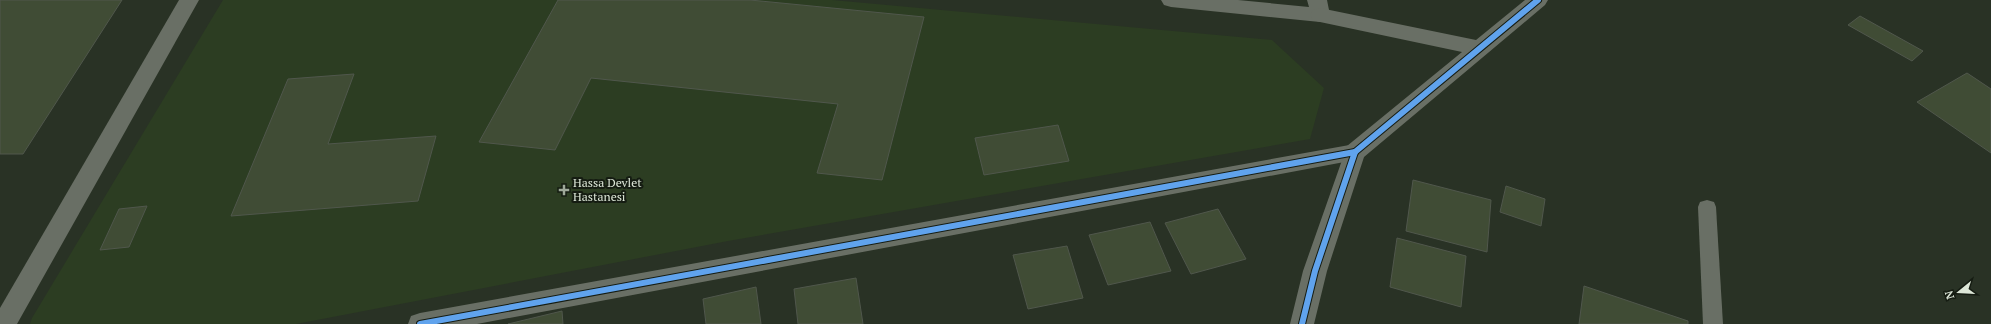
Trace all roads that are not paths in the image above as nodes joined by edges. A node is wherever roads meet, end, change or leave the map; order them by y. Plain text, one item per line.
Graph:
1 (189, 0) edge
2 (1171, 0) edge
3 (1538, 0) edge
4 (1318, 8) edge
5 (1478, 48) junction
6 (1355, 152) junction
7 (1707, 207) dead end
8 (4, 324) edge
9 (420, 324) edge
10 (1302, 324) edge
11 (1713, 324) edge

1 - 8 street
2 - 4 street
3 - 5 street
4 - 5 street
5 - 6 street
6 - 9 street
6 - 10 street
7 - 11 lane

